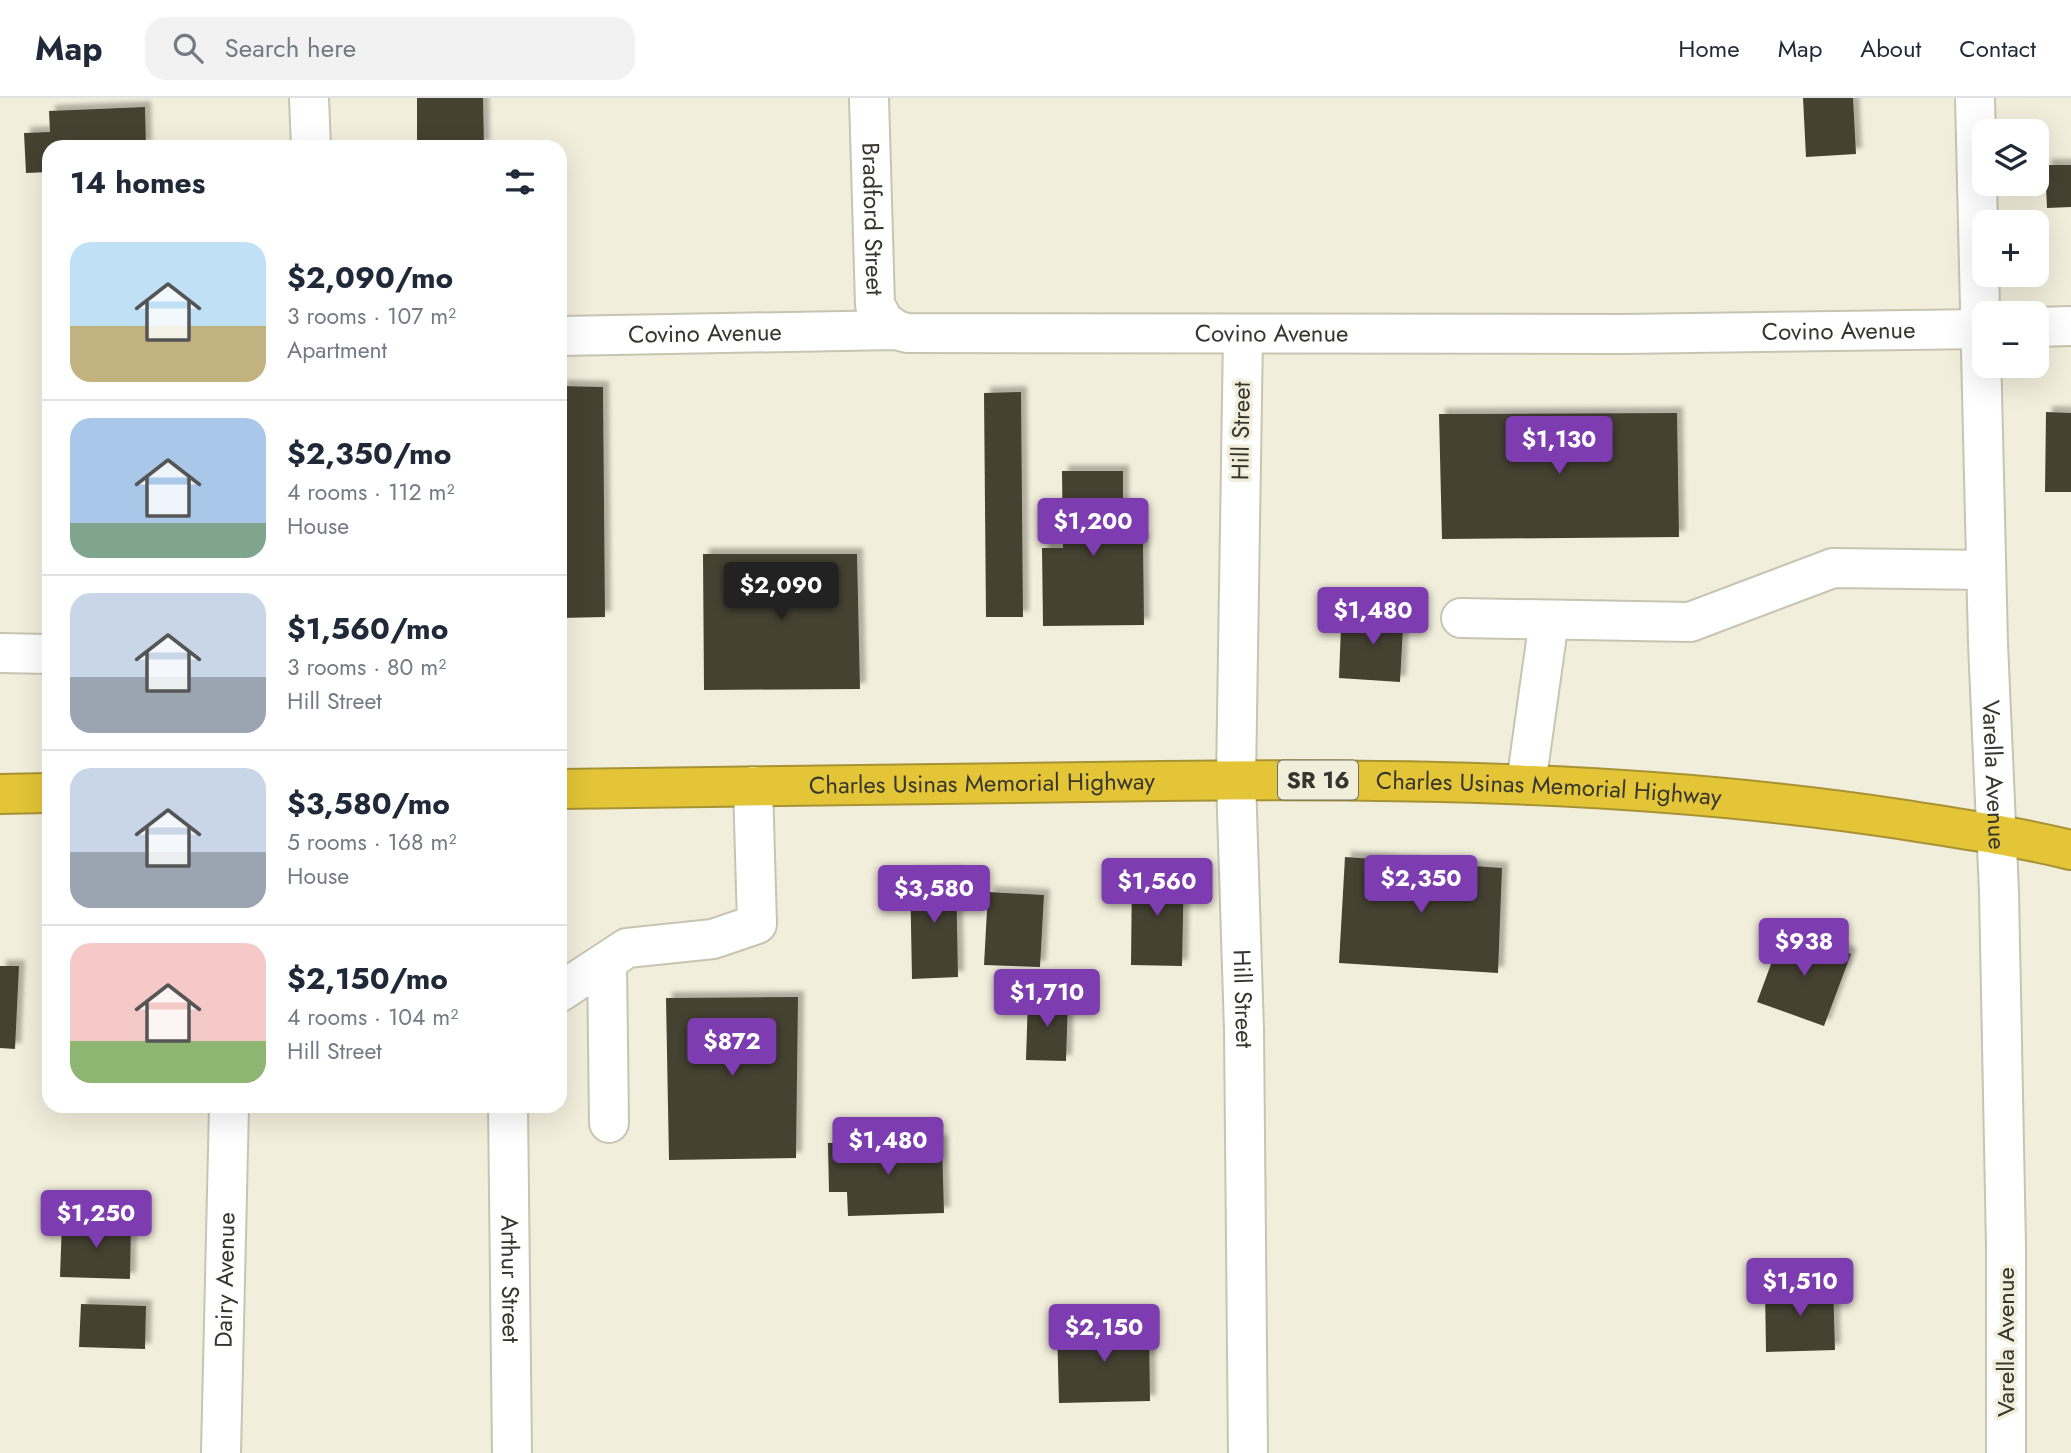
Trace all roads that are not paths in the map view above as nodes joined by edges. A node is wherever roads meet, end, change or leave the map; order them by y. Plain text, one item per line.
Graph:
1 (309, 98) edge
2 (869, 98) edge
3 (1975, 98) edge
4 (311, 140) edge
5 (1981, 301) edge
6 (2071, 326) edge
7 (2049, 327) edge
8 (1972, 329) edge
9 (896, 330) junction
10 (1243, 334) junction
11 (567, 336) edge
12 (1983, 378) edge
13 (1986, 570) junction
14 (1461, 618) dead end
15 (1549, 620) junction
16 (0, 653) edge
17 (42, 654) edge
18 (1236, 780) junction
19 (1525, 784) junction
20 (753, 786) junction
21 (567, 789) edge
22 (42, 793) edge
23 (0, 794) edge
24 (1996, 834) junction
25 (2071, 850) edge
26 (607, 962) junction
27 (567, 988) edge
28 (229, 1113) edge
29 (509, 1113) edge
30 (609, 1123) dead end
31 (221, 1453) edge
32 (512, 1453) edge
33 (1248, 1453) edge
34 (2006, 1453) edge

1 - 4 street
2 - 9 street, Bradford Street
3 - 5 street, Varella Avenue
6 - 7 street
8 - 10 street, Covino Avenue
9 - 10 street, Covino Avenue
9 - 11 street, Covino Avenue
10 - 18 street, Hill Street
12 - 13 street, Varella Avenue
13 - 15 street
13 - 24 street, Varella Avenue
14 - 15 street
15 - 19 street
16 - 17 street
18 - 19 highway, Charles Usinas Memorial Highway / SR 16
18 - 20 highway, Charles Usinas Memorial Highway / SR 16
18 - 33 street, Hill Street
19 - 24 highway, Charles Usinas Memorial Highway / SR 16
20 - 21 highway, Charles Usinas Memorial Highway / SR 16
20 - 26 street
22 - 23 highway
24 - 25 highway, Charles Usinas Memorial Highway / SR 16
24 - 34 street, Varella Avenue
26 - 27 street
26 - 30 street
28 - 31 street, Dairy Avenue
29 - 32 street, Arthur Street

